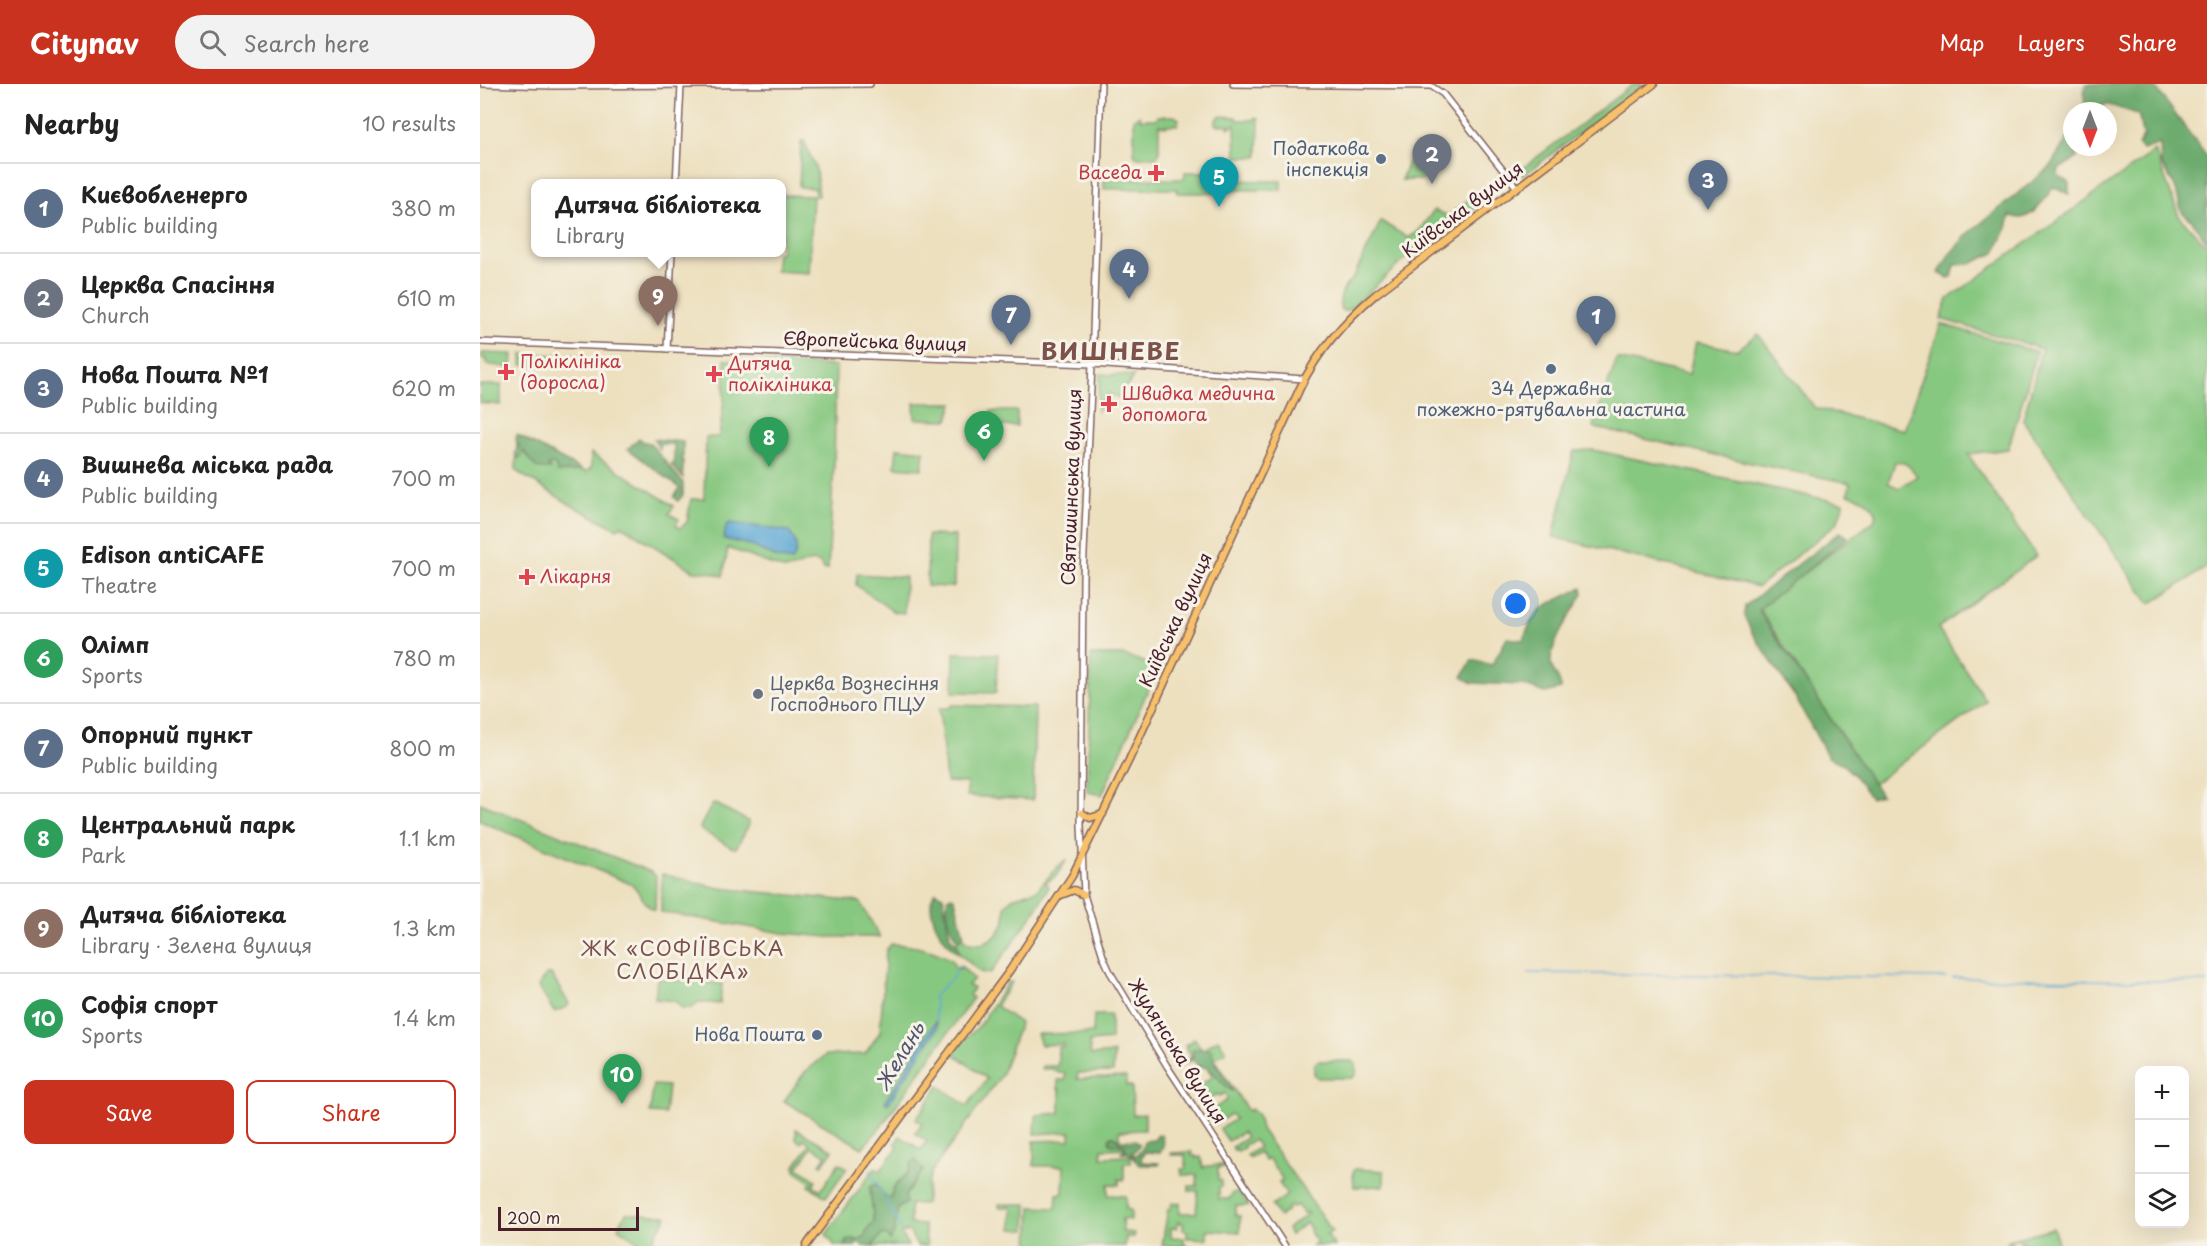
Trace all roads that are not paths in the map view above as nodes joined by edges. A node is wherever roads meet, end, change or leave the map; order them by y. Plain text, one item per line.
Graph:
1 (483, 84) edge
2 (870, 84) edge
3 (1101, 84) edge
4 (1233, 84) edge
5 (1654, 84) edge
6 (681, 86) junction
7 (676, 179) edge
8 (1517, 188) junction
9 (672, 257) edge
10 (480, 342) edge
11 (667, 349) junction
12 (1092, 364) junction
13 (1304, 379) junction
14 (1082, 813) junction
15 (1103, 814) junction
16 (1082, 856) junction
17 (1084, 895) junction
18 (1060, 896) junction
19 (806, 1246) edge
20 (1285, 1246) edge

1 - 6 street
2 - 6 street
3 - 12 street, Святошинська вулиця
4 - 8 street
5 - 8 main road, Київська вулиця
6 - 7 street
8 - 13 main road, Київська вулиця
9 - 11 street
10 - 11 street, Європейська вулиця
11 - 12 street, Європейська вулиця
12 - 13 street, Європейська вулиця
12 - 14 street, Святошинська вулиця
13 - 15 main road, Київська вулиця
14 - 15 main road
14 - 16 street, Святошинська вулиця
15 - 16 main road, Київська вулиця
16 - 17 street, Жулянська вулиця
16 - 18 main road, Київська вулиця
17 - 18 main road
17 - 20 street, Жулянська вулиця
18 - 19 main road, Київська вулиця

